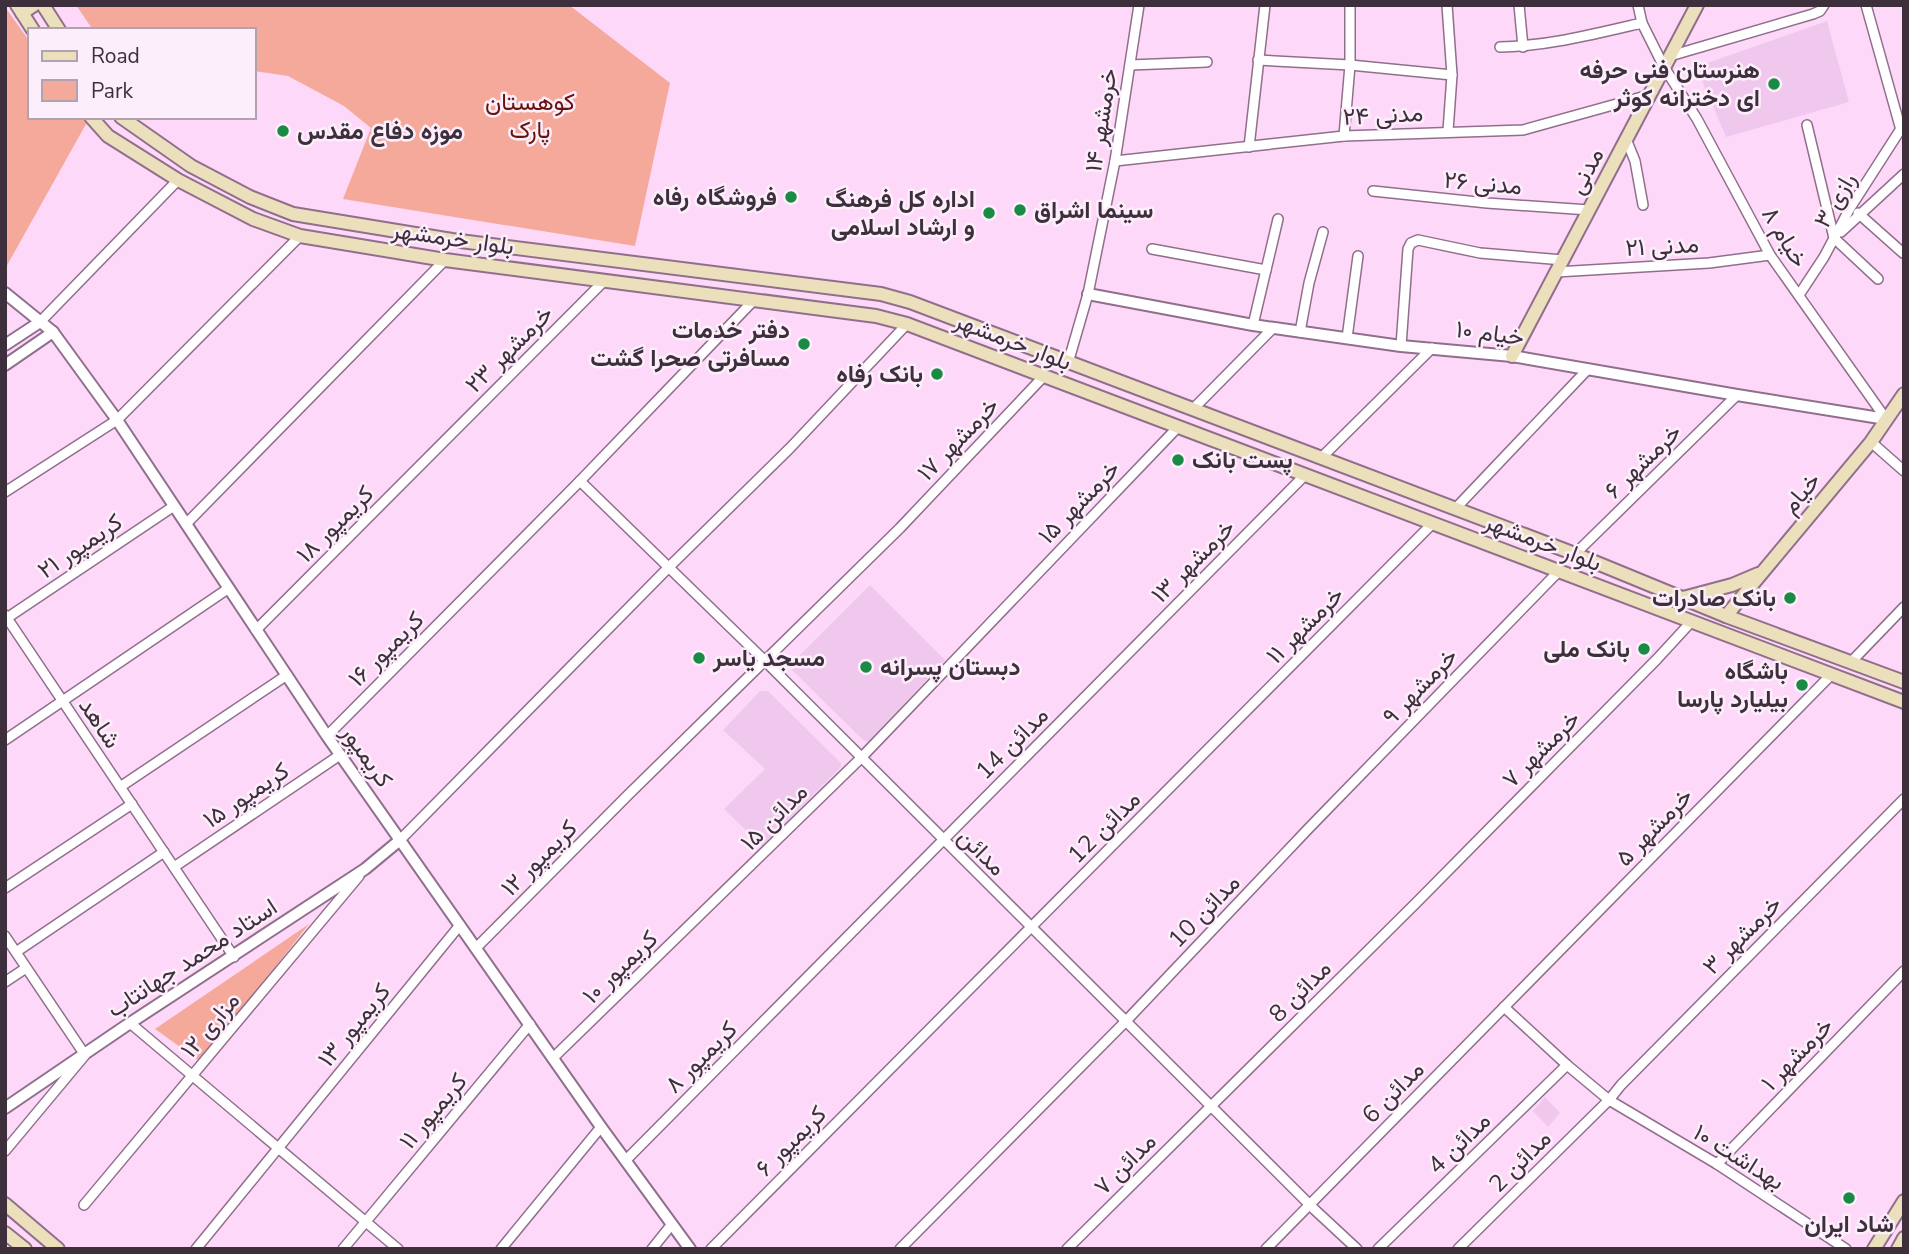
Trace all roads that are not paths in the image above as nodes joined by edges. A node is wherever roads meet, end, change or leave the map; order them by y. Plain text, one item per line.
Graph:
1 (34, 5) edge
2 (44, 5) edge
3 (1139, 5) edge
4 (1265, 5) edge
5 (1350, 5) edge
6 (1447, 5) edge
7 (1519, 5) edge
8 (1638, 5) edge
9 (1697, 5) edge
10 (1824, 5) edge
11 (1866, 5) edge
12 (19, 9) edge
13 (1642, 23) junction
14 (32, 28) edge
15 (59, 28) edge
16 (1500, 47) dead end
17 (1523, 47) junction
18 (1258, 60) junction
19 (1667, 61) junction
20 (1207, 62) dead end
21 (1130, 65) junction
22 (1350, 65) junction
23 (1452, 75) junction
24 (1649, 96) junction
25 (93, 119) edge
26 (124, 119) edge
27 (1807, 125) dead end
28 (1902, 127) edge
29 (1448, 131) junction
30 (1344, 136) junction
31 (1626, 139) junction
32 (1249, 147) junction
33 (1115, 161) junction
34 (1904, 174) edge
35 (178, 180) junction
36 (1374, 191) dead end
37 (1643, 205) dead end
38 (1850, 208) junction
39 (1589, 210) junction
40 (1860, 214) junction
41 (1278, 219) dead end
42 (1323, 232) dead end
43 (300, 236) junction
44 (1835, 238) junction
45 (521, 249) junction
46 (1152, 249) dead end
47 (1903, 253) edge
48 (1770, 255) junction
49 (1358, 256) dead end
50 (445, 260) junction
51 (1560, 266) junction
52 (517, 269) junction
53 (1266, 270) junction
54 (1878, 279) dead end
55 (604, 281) junction
56 (5, 293) edge
57 (1088, 294) junction
58 (1798, 295) junction
59 (754, 300) junction
60 (40, 322) junction
61 (907, 324) junction
62 (1253, 325) junction
63 (1273, 327) junction
64 (53, 332) junction
65 (1300, 332) junction
66 (1347, 338) junction
67 (5, 345) edge
68 (1401, 346) junction
69 (1432, 348) junction
70 (1512, 356) junction
71 (1068, 363) junction
72 (5, 365) edge
73 (1588, 369) junction
74 (1044, 376) junction
75 (1904, 394) edge
76 (1737, 395) junction
77 (1193, 409) junction
78 (1886, 419) junction
79 (117, 420) junction
80 (1178, 427) junction
81 (1871, 442) junction
82 (441, 444) joint
83 (1321, 458) junction
84 (1904, 471) edge
85 (1305, 475) junction
86 (580, 481) junction
87 (1392, 485) junction
88 (5, 492) edge
89 (1379, 503) junction
90 (174, 506) junction
91 (1455, 509) junction
92 (1433, 523) junction
93 (186, 524) junction
94 (1575, 554) junction
95 (668, 568) junction
96 (1559, 571) junction
97 (1762, 573) junction
98 (229, 588) junction
99 (1683, 598) junction
100 (1904, 607) edge
101 (6, 616) edge
102 (1726, 616) junction
103 (1692, 621) junction
104 (256, 630) junction
105 (765, 661) junction
106 (1851, 662) junction
107 (1108, 674) joint
108 (1832, 674) junction
109 (286, 675) junction
110 (1904, 682) edge
111 (63, 701) junction
112 (1904, 702) edge
113 (327, 736) junction
114 (5, 740) edge
115 (1204, 754) joint
116 (340, 755) junction
117 (861, 758) junction
118 (120, 787) junction
119 (1904, 799) edge
120 (132, 804) junction
121 (1309, 828) joint
122 (400, 840) junction
123 (943, 840) junction
124 (164, 852) junction
125 (174, 867) junction
126 (365, 869) junction
127 (5, 888) edge
128 (1416, 903) joint
129 (713, 904) joint
130 (460, 925) junction
131 (1031, 928) junction
132 (5, 936) edge
133 (476, 948) junction
134 (16, 952) junction
135 (234, 957) junction
136 (26, 968) junction
137 (1904, 971) edge
138 (803, 981) joint
139 (5, 982) edge
140 (1504, 1007) junction
141 (1126, 1021) junction
142 (130, 1023) junction
143 (530, 1024) junction
144 (85, 1055) junction
145 (553, 1058) junction
146 (899, 1060) joint
147 (1567, 1065) junction
148 (192, 1076) junction
149 (1609, 1100) junction
150 (1211, 1106) junction
151 (5, 1108) edge
152 (601, 1126) junction
153 (278, 1148) junction
154 (5, 1151) edge
155 (626, 1160) junction
156 (1717, 1164) junction
157 (1904, 1201) edge
158 (5, 1204) edge
159 (1310, 1204) junction
160 (84, 1205) dead end
161 (366, 1222) junction
162 (672, 1224) junction
163 (5, 1233) edge
164 (1461, 1248) edge
165 (24, 1249) edge
166 (58, 1249) edge
167 (196, 1249) edge
168 (343, 1249) edge
169 (398, 1249) edge
170 (501, 1249) edge
171 (652, 1249) edge
172 (690, 1249) edge
173 (711, 1249) edge
174 (900, 1249) edge
175 (1067, 1249) edge
176 (1266, 1249) edge
177 (1357, 1249) edge
178 (1378, 1249) edge
179 (1846, 1249) edge
180 (1874, 1249) edge

1 - 12 main road
2 - 15 main road
3 - 21 street, خرمشهر ۱۴
4 - 18 street
5 - 22 street
6 - 23 street
7 - 17 street
8 - 13 street, خیام ۸
9 - 19 main road, مدنی
10 - 19 street
11 - 28 street
12 - 14 main road
13 - 17 street
13 - 19 street, خیام ۸
16 - 17 street
18 - 22 street
18 - 32 street
19 - 24 main road, مدنی
19 - 48 street, خیام ۸
20 - 21 street
21 - 33 street, خرمشهر ۱۴
22 - 23 street
22 - 30 street
23 - 29 street
24 - 29 street, مدنی ۲۴
24 - 31 main road, مدنی
25 - 35 main road, بلوار خرمشهر
26 - 45 main road, بلوار خرمشهر
27 - 44 street
28 - 38 street, رازی ۳
29 - 30 street, مدنی ۲۴
30 - 32 street, مدنی ۲۴
31 - 37 street
31 - 39 main road, مدنی
32 - 33 street, مدنی ۲۴
33 - 57 street, خرمشهر ۱۴
34 - 40 street
35 - 43 main road, بلوار خرمشهر
35 - 60 street
36 - 39 street, مدنی ۲۶
38 - 40 street
38 - 44 street, رازی ۳
39 - 51 main road, مدنی
40 - 44 street
40 - 47 street
41 - 53 street
42 - 65 street
43 - 50 main road, بلوار خرمشهر
43 - 79 street
44 - 54 street
44 - 58 street, رازی ۳
45 - 52 main road
45 - 71 main road, بلوار خرمشهر
46 - 53 street
48 - 51 street, مدنی ۲۱
48 - 58 street, خیام ۸
49 - 66 street
50 - 52 main road, بلوار خرمشهر
50 - 93 street
51 - 68 street, مدنی ۲۱
51 - 70 main road, مدنی
52 - 55 main road, بلوار خرمشهر
53 - 62 street
55 - 59 main road, بلوار خرمشهر
55 - 82 street, خرمشهر ۲۳
56 - 60 street, کریمپور
57 - 62 street, خیام ۱۰
57 - 71 street, خرمشهر ۱۴
58 - 78 street, خیام ۸
59 - 61 main road, بلوار خرمشهر
59 - 86 street, کریمپور ۱۶
60 - 64 street, کریمپور
60 - 67 street
61 - 74 main road, بلوار خرمشهر
61 - 95 street
62 - 63 street, خیام ۱۰
63 - 65 street, خیام ۱۰
63 - 77 street
64 - 72 street
64 - 79 street, کریمپور
65 - 66 street, خیام ۱۰
66 - 68 street, خیام ۱۰
68 - 69 street, خیام ۱۰
69 - 70 street, خیام ۱۰
69 - 83 street
70 - 73 street, خیام ۱۰
71 - 77 main road, بلوار خرمشهر
73 - 76 street, خیام ۱۰
73 - 91 street
74 - 80 main road, بلوار خرمشهر
74 - 105 street, خرمشهر ۱۷
75 - 78 main road, خیام
76 - 78 street, خیام ۱۰
76 - 94 street, خرمشهر ۶
77 - 83 main road, بلوار خرمشهر
78 - 81 main road, خیام
79 - 88 street
79 - 90 street, کریمپور
80 - 85 main road, بلوار خرمشهر
80 - 117 street, خرمشهر ۱۵
81 - 84 street
81 - 97 main road, خیام
82 - 104 street, کریمپور ۱۸
83 - 87 main road, بلوار خرمشهر
85 - 89 main road, بلوار خرمشهر
85 - 107 street, خرمشهر ۱۳
86 - 95 street, مدائن
86 - 113 street, کریمپور ۱۶
87 - 89 main road
87 - 91 main road, بلوار خرمشهر
89 - 92 main road, بلوار خرمشهر
90 - 93 street, کریمپور
90 - 101 street, کریمپور ۲۱
91 - 94 main road, بلوار خرمشهر
92 - 96 main road, بلوار خرمشهر
92 - 115 street, خرمشهر ۱۱
93 - 98 street, کریمپور
94 - 99 main road, بلوار خرمشهر
95 - 105 street, مدائن
95 - 122 street
96 - 103 main road, بلوار خرمشهر
96 - 121 street, خرمشهر ۹
97 - 99 main road
97 - 102 main road, خیام
98 - 104 street, کریمپور
98 - 111 street
99 - 102 main road, بلوار خرمشهر
100 - 106 street
101 - 111 street, شاهد
102 - 106 main road, بلوار خرمشهر
103 - 108 main road, بلوار خرمشهر
103 - 128 street, خرمشهر ۷
104 - 109 street, کریمپور
105 - 117 street, مدائن
105 - 133 street, کریمپور ۱۲
106 - 110 main road, بلوار خرمشهر
107 - 123 street, مدائن 14
108 - 112 main road, بلوار خرمشهر
108 - 140 street, خرمشهر ۵
109 - 113 street, کریمپور
109 - 118 street
111 - 114 street
111 - 118 street, شاهد
113 - 116 street, کریمپور
115 - 131 street, مدائن 12
116 - 122 street, کریمپور
116 - 125 street, کریمپور ۱۵
117 - 123 street, مدائن
117 - 129 street, مدائن ۱۵
118 - 120 street, شاهد
119 - 149 street, خرمشهر ۳
120 - 124 street, شاهد
120 - 127 street
121 - 141 street, مدائن 10
122 - 126 street, استاد محمد جهانتاب
122 - 130 street, کریمپور
123 - 131 street, مدائن
123 - 138 street, مدائن 14
124 - 125 street, شاهد
124 - 134 street
125 - 135 street, شاهد
126 - 135 street, استاد محمد جهانتاب
126 - 148 street, مزاری ۱۲
128 - 150 street, مدائن 8
129 - 145 street, کریمپور ۱۰
130 - 133 street, کریمپور
130 - 153 street, کریمپور ۱۳
131 - 141 street, مدائن
131 - 146 street, مدائن 12
132 - 134 street
133 - 143 street, کریمپور
134 - 136 street
135 - 142 street, استاد محمد جهانتاب
136 - 139 street
136 - 144 street
137 - 156 street, خرمشهر ۱
138 - 155 street, کریمپور ۸
140 - 147 street, بهداشت ۱۰
140 - 159 street, مدائن 6
141 - 150 street, مدائن
141 - 174 street, مدائن 10
142 - 144 street, استاد محمد جهانتاب
142 - 148 street
143 - 145 street, کریمپور
143 - 161 street, کریمپور ۱۱
144 - 151 street, استاد محمد جهانتاب
144 - 154 street
145 - 152 street, کریمپور
146 - 173 street, کریمپور ۶
147 - 149 street, بهداشت ۱۰
147 - 178 street, مدائن 4
148 - 153 street
148 - 160 street, مزاری ۱۲
149 - 156 street, بهداشت ۱۰
149 - 164 street, مدائن 2
150 - 159 street, مدائن
150 - 175 street, مدائن ۷
152 - 155 street, کریمپور
152 - 170 street
153 - 161 street
153 - 167 street, کریمپور ۱۳
155 - 162 street, کریمپور
156 - 179 street, بهداشت ۱۰
157 - 180 main road
158 - 166 main road
159 - 176 street, مدائن 6
159 - 177 street, مدائن
161 - 168 street, کریمپور ۱۱
161 - 169 street
162 - 171 street
162 - 172 street, کریمپور
163 - 165 main road

